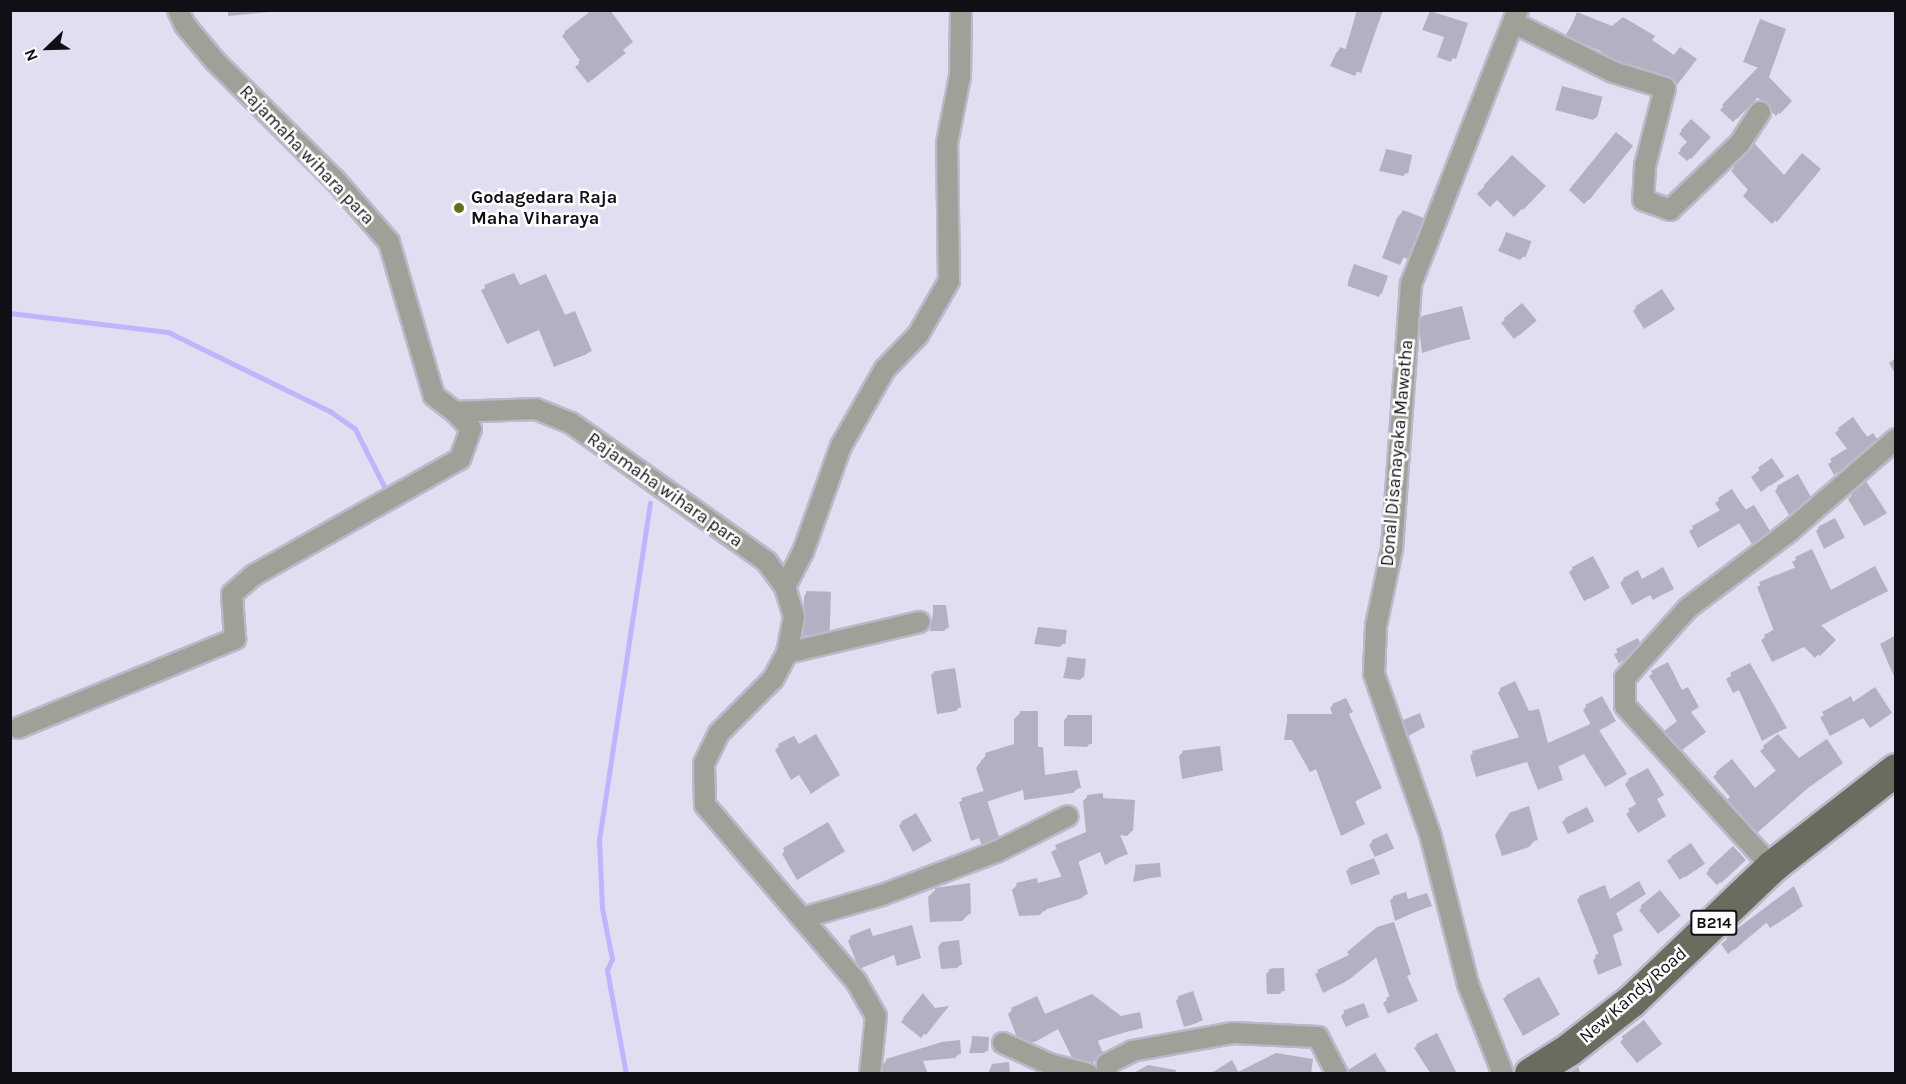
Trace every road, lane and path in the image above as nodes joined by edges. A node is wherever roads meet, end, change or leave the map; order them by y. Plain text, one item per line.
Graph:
1 (178, 10) edge
2 (961, 10) edge
3 (1516, 17) edge
4 (1760, 112) dead end
5 (455, 412) junction
6 (1896, 439) edge
7 (785, 586) junction
8 (919, 622) dead end
9 (787, 653) junction
10 (18, 728) dead end
11 (1896, 770) edge
12 (1068, 816) dead end
13 (1772, 867) junction
14 (802, 918) junction
15 (1003, 1042) dead end
16 (1042, 1069) edge
17 (870, 1074) edge
18 (1088, 1074) edge
19 (1107, 1074) edge
20 (1337, 1074) edge
21 (1503, 1074) edge
22 (1531, 1074) edge

1 - 5 street, Rajamaha wihara para
2 - 7 street
3 - 4 street
3 - 21 street, Donal Disanayaka Mawatha
5 - 7 street, Rajamaha wihara para
5 - 10 street
6 - 13 street
7 - 9 street, Rajamaha wihara para
8 - 9 street
9 - 14 street, Rajamaha wihara para
11 - 13 main road, New Kandy Road / B214
12 - 14 street
13 - 22 main road, New Kandy Road / B214
14 - 17 street, Rajamaha wihara para
15 - 16 street
16 - 18 street
19 - 20 street

